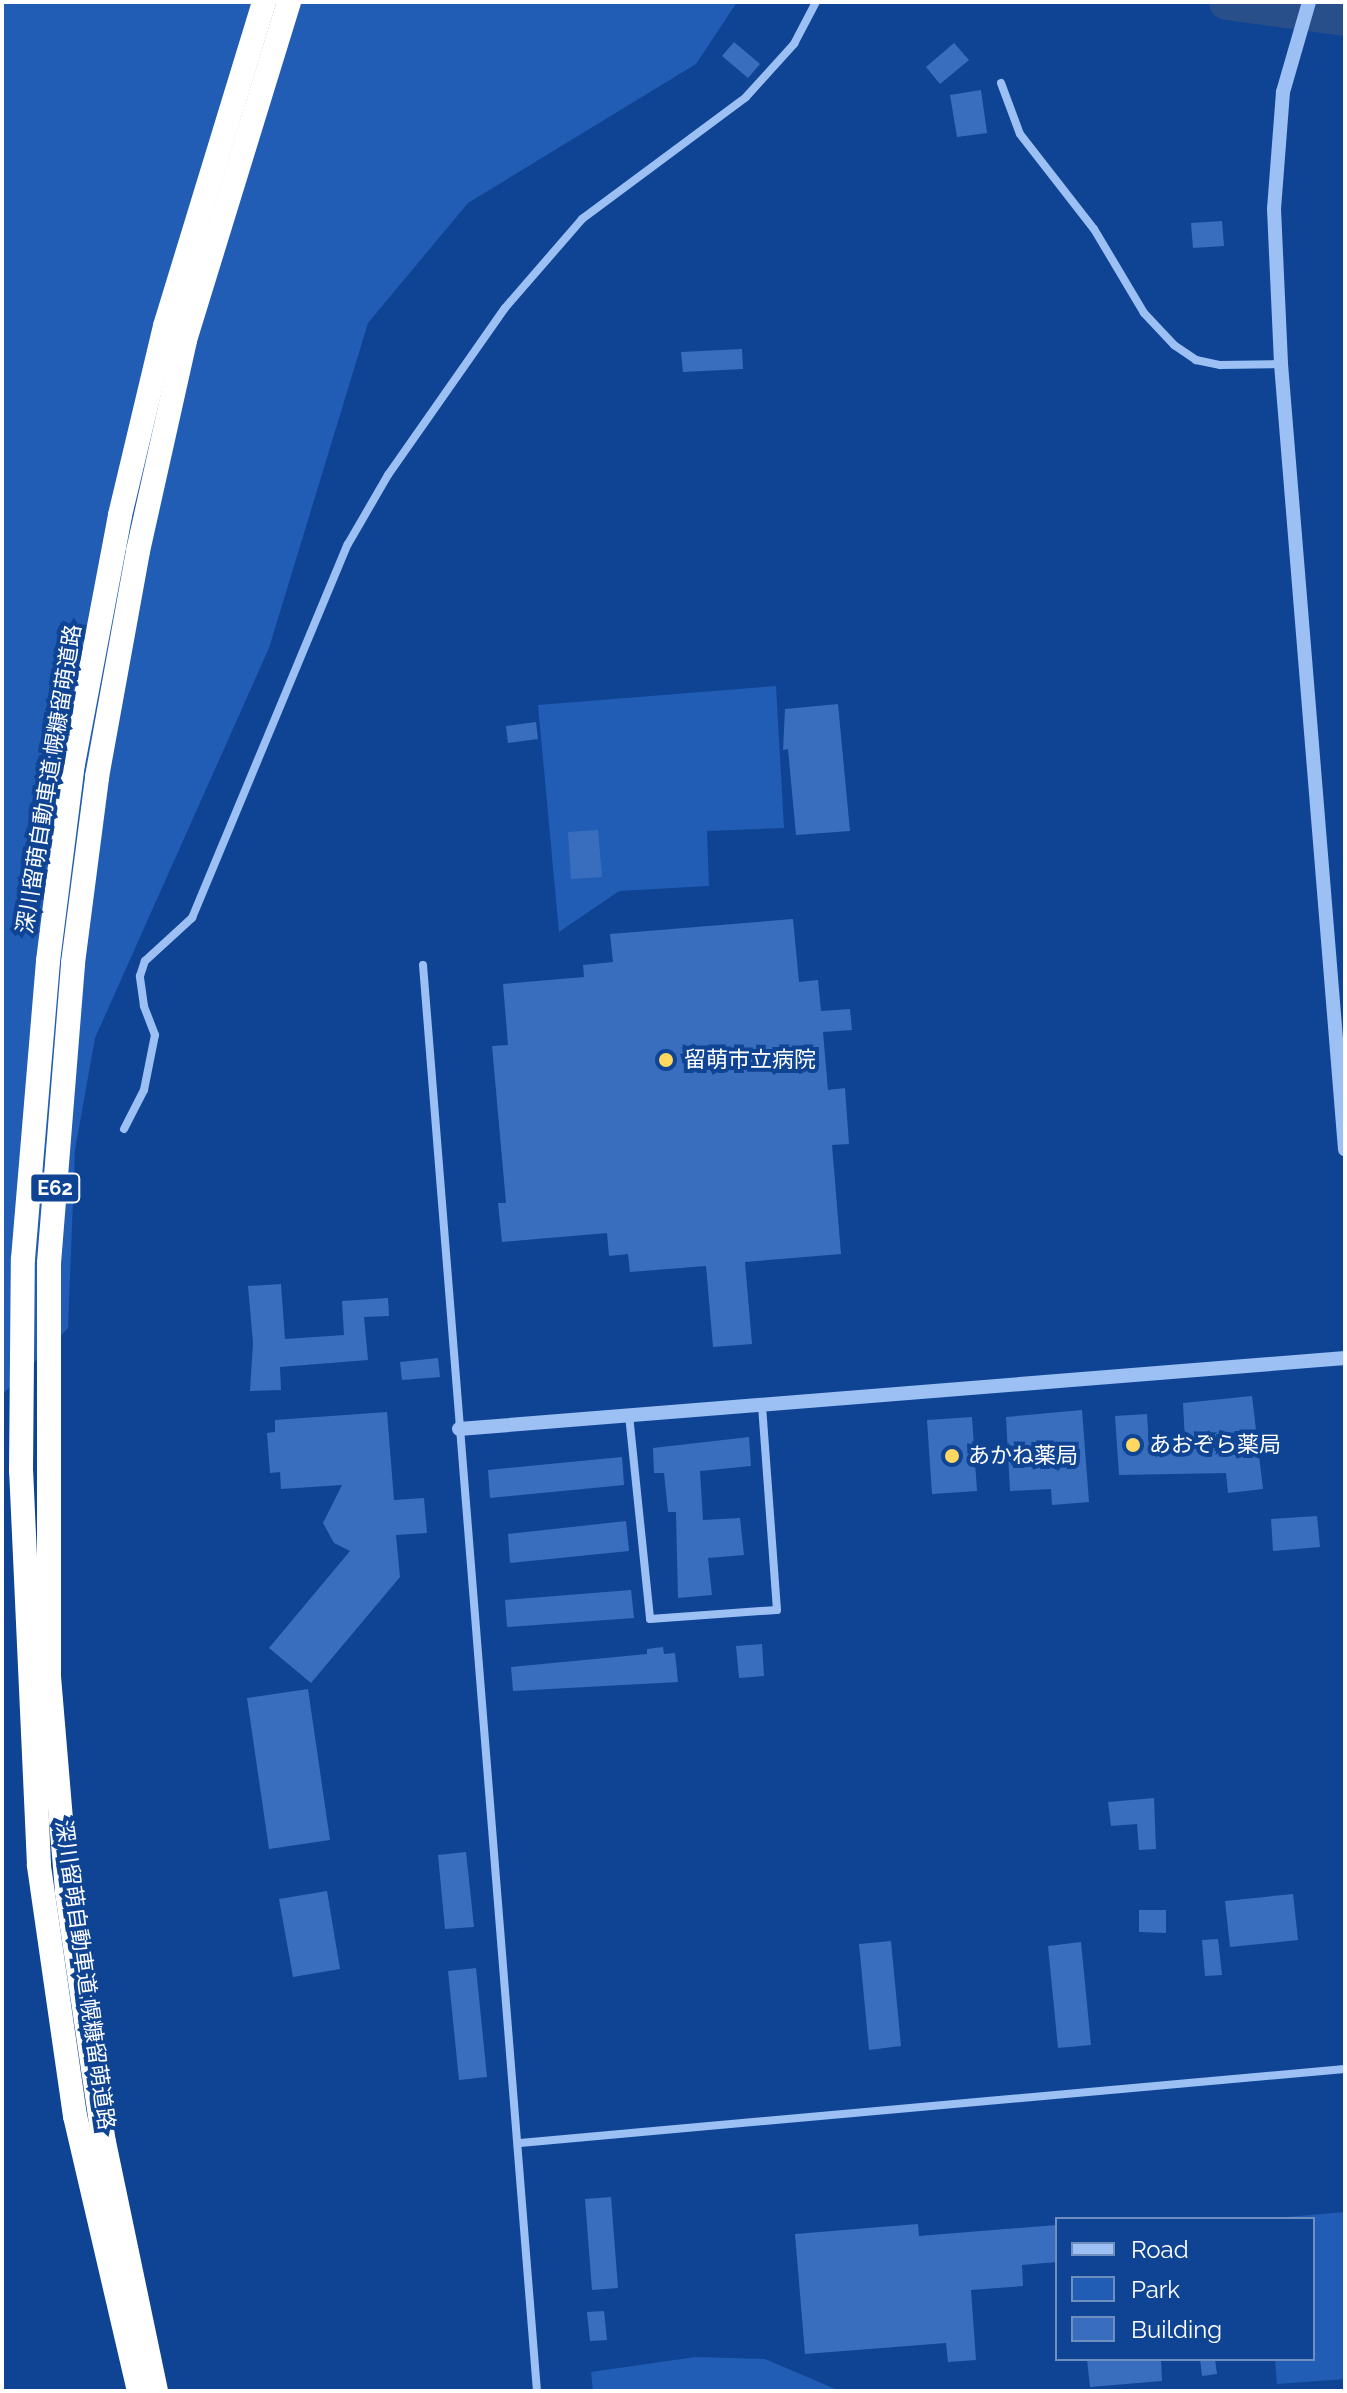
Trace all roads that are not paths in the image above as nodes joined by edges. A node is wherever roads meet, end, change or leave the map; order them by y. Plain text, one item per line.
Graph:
1 (264, 2) edge
2 (289, 2) edge
3 (816, 2) edge
4 (1309, 2) edge
5 (1001, 83) dead end
6 (1281, 364) junction
7 (423, 965) dead end
8 (1342, 1065) edge
9 (124, 1129) dead end
10 (1345, 1149) edge
11 (1345, 1358) edge
12 (762, 1405) junction
13 (629, 1415) junction
14 (459, 1429) junction
15 (1345, 2069) edge
16 (520, 2143) junction
17 (139, 2391) edge
18 (156, 2391) edge
19 (537, 2391) edge

1 - 17 highway, 深川留萌自動車道;幌糠留萌道路 / E62
2 - 18 highway, 深川留萌自動車道;幌糠留萌道路 / E62
3 - 9 street
4 - 6 street
5 - 6 street
6 - 8 street
7 - 14 street
8 - 10 street
11 - 12 street
12 - 13 street
12 - 13 street
13 - 14 street
14 - 16 street
15 - 16 street
16 - 19 street

